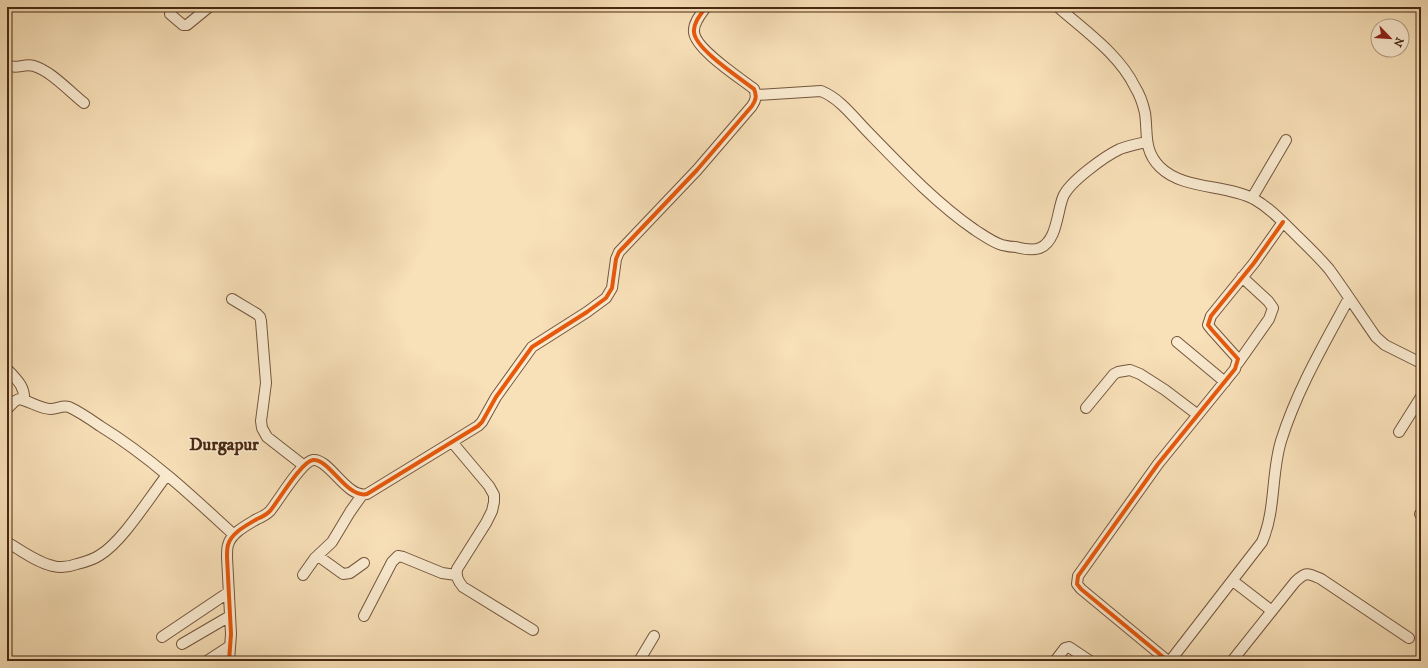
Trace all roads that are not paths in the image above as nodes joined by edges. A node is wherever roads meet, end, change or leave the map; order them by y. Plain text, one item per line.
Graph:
1 (209, 7) edge
2 (706, 7) edge
3 (1058, 7) edge
4 (170, 14) dead end
5 (7, 65) edge
6 (757, 95) junction
7 (84, 103) dead end
8 (1286, 140) dead end
9 (1146, 142) junction
10 (1252, 198) junction
11 (1283, 222) junction
12 (1242, 277) junction
13 (1348, 298) junction
14 (232, 299) dead end
15 (1177, 342) dead end
16 (1238, 363) junction
17 (1421, 363) edge
18 (7, 370) edge
19 (1225, 382) junction
20 (1421, 397) edge
21 (24, 400) junction
22 (1086, 408) dead end
23 (7, 409) edge
24 (1198, 415) junction
25 (1399, 432) dead end
26 (452, 442) junction
27 (304, 465) junction
28 (166, 475) junction
29 (362, 495) junction
30 (234, 535) junction
31 (7, 542) edge
32 (318, 556) junction
33 (364, 563) dead end
34 (303, 575) dead end
35 (456, 575) junction
36 (1233, 581) junction
37 (229, 592) junction
38 (1272, 611) junction
39 (230, 616) junction
40 (364, 616) dead end
41 (533, 630) dead end
42 (654, 636) dead end
43 (162, 637) dead end
44 (1408, 638) dead end
45 (182, 644) dead end
46 (230, 646) junction
47 (207, 661) edge
48 (229, 661) edge
49 (639, 661) edge
50 (1055, 661) edge
51 (1090, 661) edge
52 (1169, 661) edge
53 (1232, 661) edge

1 - 4 street
2 - 6 street
3 - 9 street
5 - 7 street
6 - 9 street
6 - 26 street
8 - 10 street
9 - 10 street
10 - 11 street
11 - 12 street
11 - 13 street
12 - 16 street
12 - 16 street
13 - 17 street
13 - 36 street
14 - 27 street
15 - 19 street
16 - 19 street
18 - 21 street
19 - 24 street
20 - 25 street
21 - 23 street
21 - 28 street
22 - 24 street
24 - 52 street
26 - 29 street
26 - 35 street
27 - 29 street
27 - 30 street
28 - 30 street
28 - 31 street
29 - 32 street
30 - 37 street
32 - 33 street
32 - 34 street
35 - 40 street
35 - 41 street
36 - 38 street
36 - 52 street
37 - 39 street
37 - 43 street
38 - 44 street
38 - 53 street
39 - 45 street
39 - 46 street
42 - 49 street
46 - 47 street
46 - 48 street
50 - 51 street

